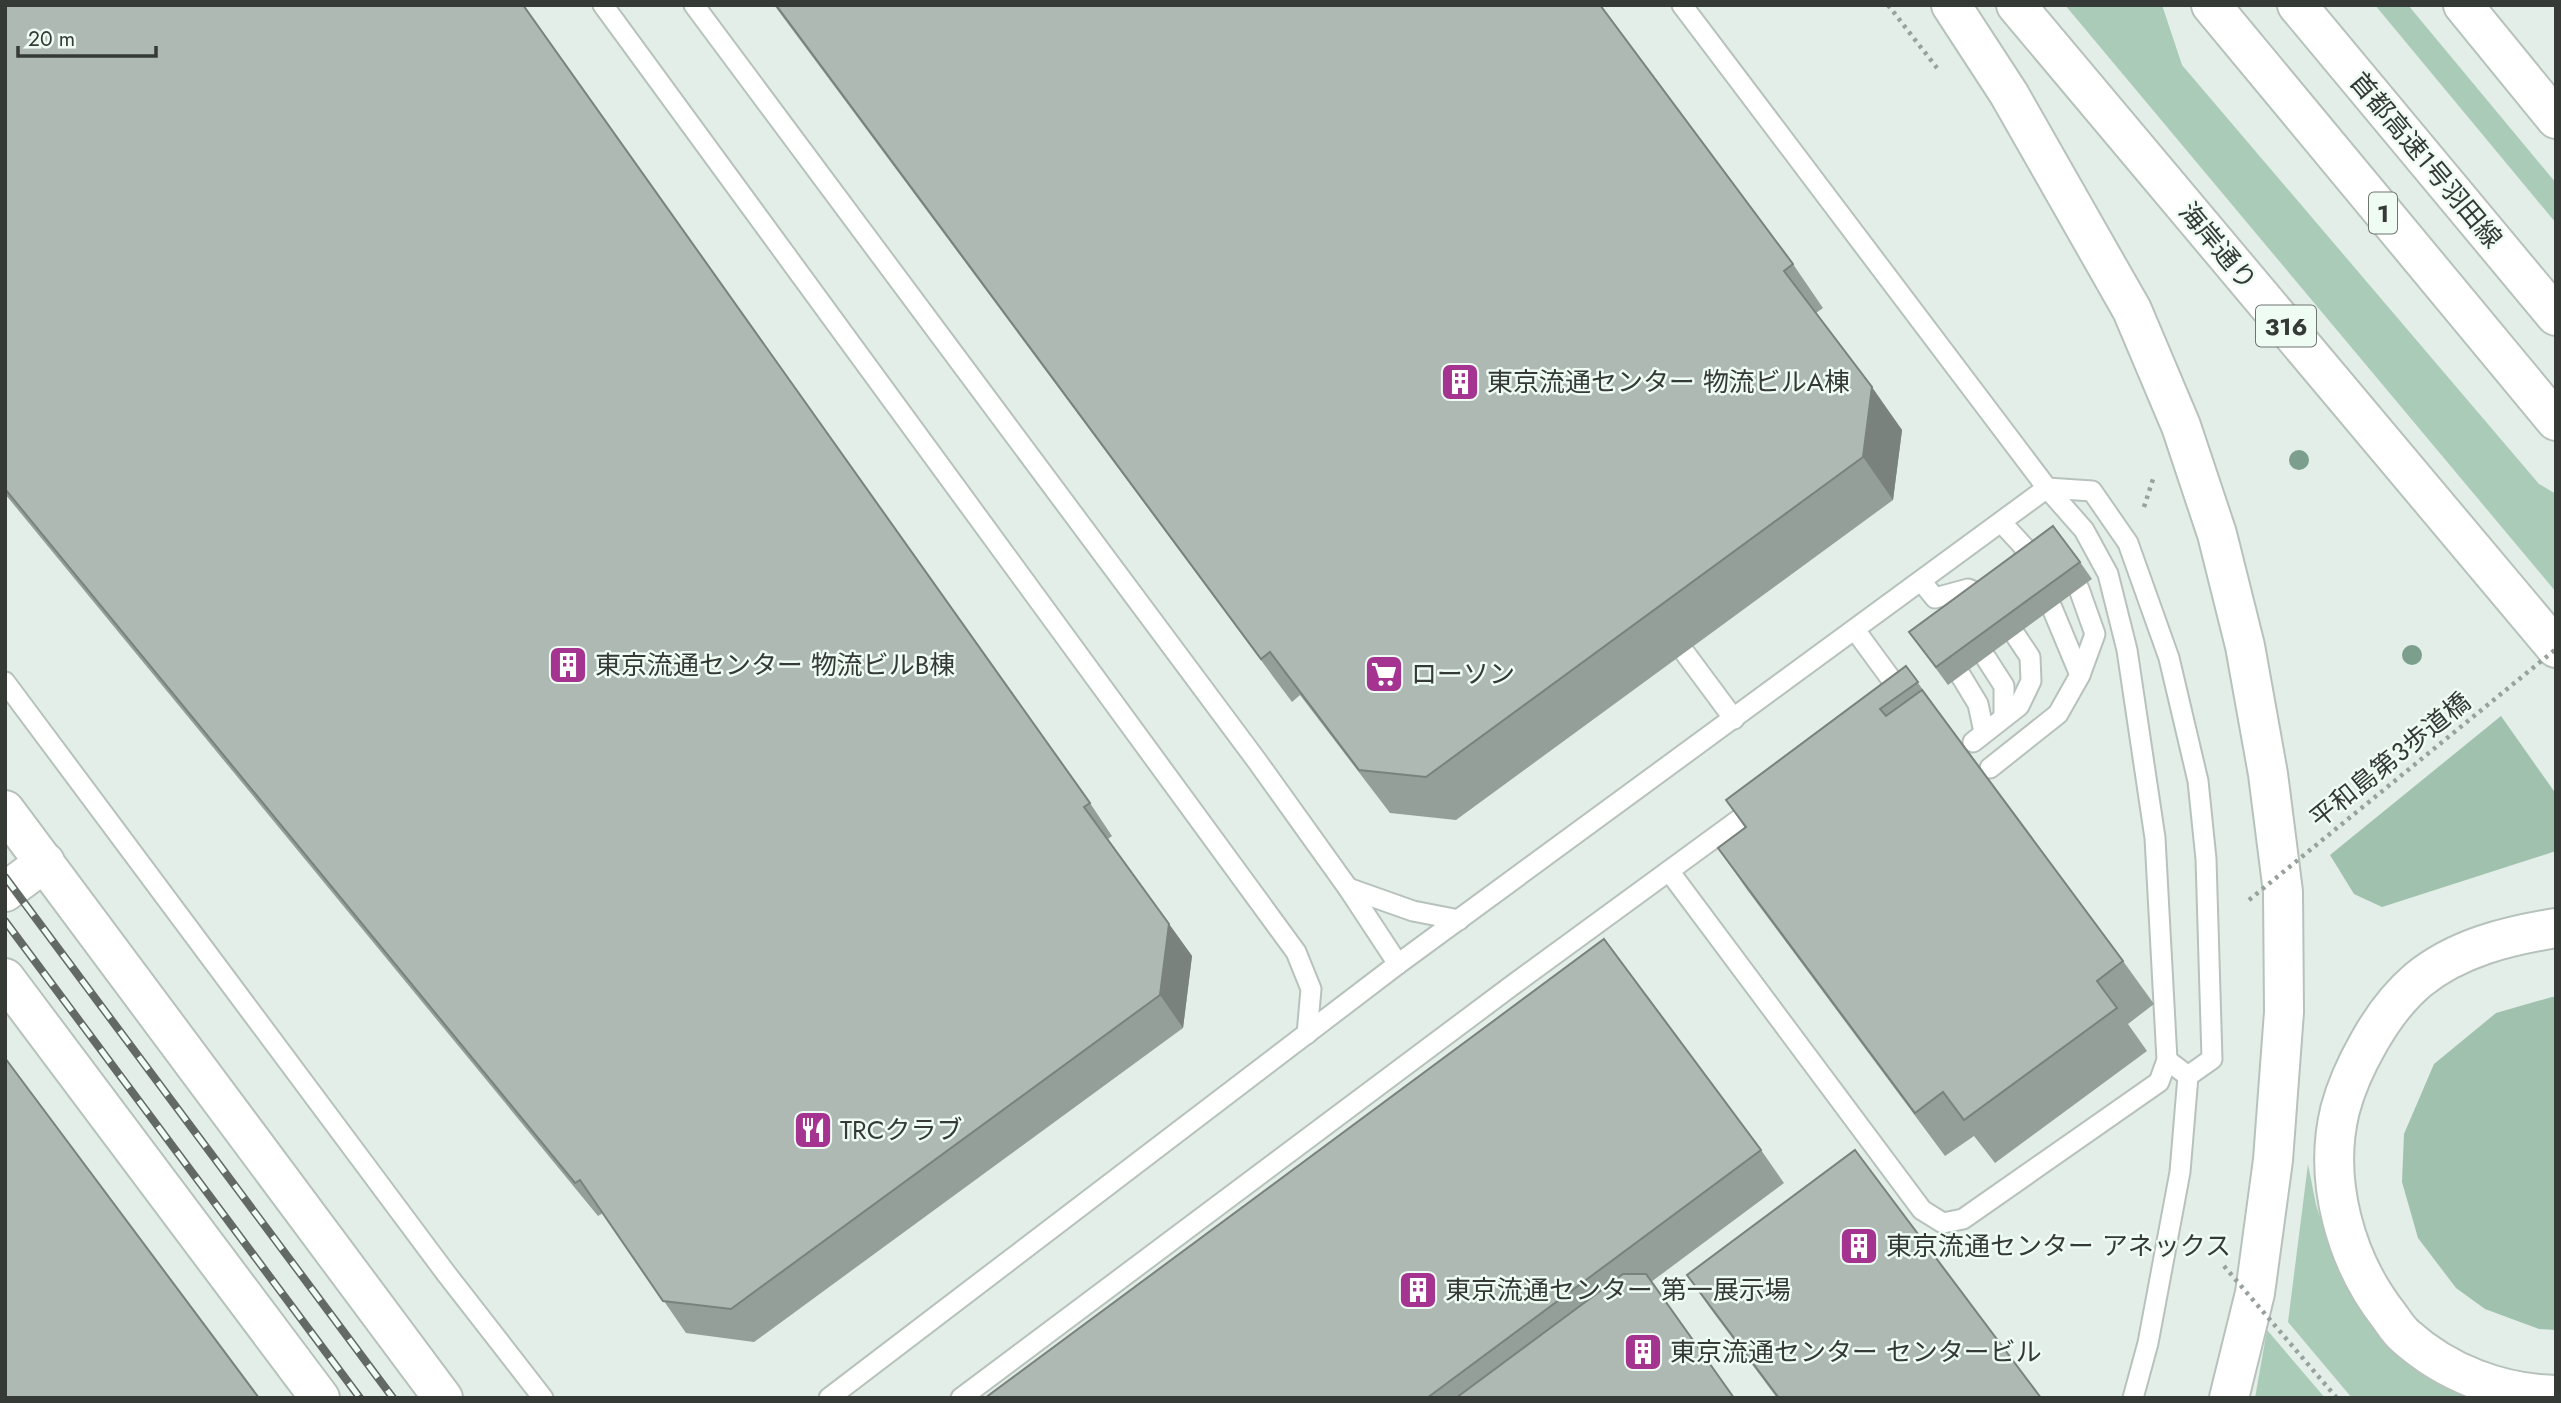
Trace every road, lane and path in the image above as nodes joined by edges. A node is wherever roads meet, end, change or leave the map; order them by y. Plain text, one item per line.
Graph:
1 (603, 5) edge
2 (694, 5) edge
3 (1682, 5) edge
4 (1951, 5) edge
5 (2016, 5) edge
6 (2211, 5) edge
7 (2297, 5) edge
8 (2463, 5) edge
9 (2556, 119) edge
10 (2556, 316) edge
11 (2556, 421) edge
12 (2047, 488) junction
13 (2001, 522) junction
14 (2025, 548) junction
15 (2049, 551) edge
16 (2025, 573) edge
17 (1921, 581) junction
18 (2079, 589) dead end
19 (1935, 598) junction
20 (1992, 598) edge
21 (2052, 608) edge
22 (1943, 616) edge
23 (1855, 630) junction
24 (2015, 636) dead end
25 (2556, 648) edge
26 (1685, 653) dead end
27 (1986, 658) dead end
28 (2080, 675) junction
29 (1961, 676) dead end
30 (5, 682) edge
31 (1895, 705) edge
32 (2004, 716) junction
33 (1734, 719) junction
34 (1990, 768) dead end
35 (1771, 796) edge
36 (5, 810) edge
37 (45, 862) junction
38 (1669, 870) junction
39 (1349, 888) junction
40 (5, 892) edge
41 (2249, 900) dead end
42 (1459, 920) junction
43 (2556, 928) edge
44 (1398, 964) junction
45 (5, 978) edge
46 (1307, 1034) junction
47 (2167, 1060) junction
48 (2188, 1076) junction
49 (2224, 1266) dead end
50 (2556, 1395) edge
51 (320, 1398) edge
52 (443, 1398) edge
53 (543, 1398) edge
54 (829, 1398) edge
55 (961, 1398) edge
56 (2133, 1398) edge
57 (2229, 1398) edge
58 (2337, 1398) edge

1 - 46 lane
2 - 39 lane
3 - 12 lane
4 - 57 main road
5 - 25 main road, 海岸通り / 316
6 - 11 main road, 1
7 - 10 main road, 首都高速1号羽田線
8 - 9 main road
12 - 13 lane
12 - 47 lane
12 - 48 lane
13 - 14 lane
13 - 17 lane
14 - 15 lane
14 - 16 lane
17 - 19 lane
17 - 23 lane
18 - 28 lane
19 - 20 lane
19 - 22 lane
21 - 28 lane
23 - 31 lane
23 - 33 lane
24 - 32 lane
25 - 41 path, 平和島第３歩道橋, bridge
26 - 33 lane
27 - 32 lane
28 - 34 lane
29 - 32 lane
30 - 53 lane
33 - 42 lane
35 - 38 lane
36 - 37 main road
37 - 40 main road
37 - 52 main road
38 - 47 lane
38 - 55 lane
39 - 42 lane
39 - 44 lane
42 - 44 lane
43 - 50 main road
44 - 46 lane
45 - 51 main road
46 - 54 lane
47 - 48 lane
48 - 56 lane
49 - 58 path, bridge

